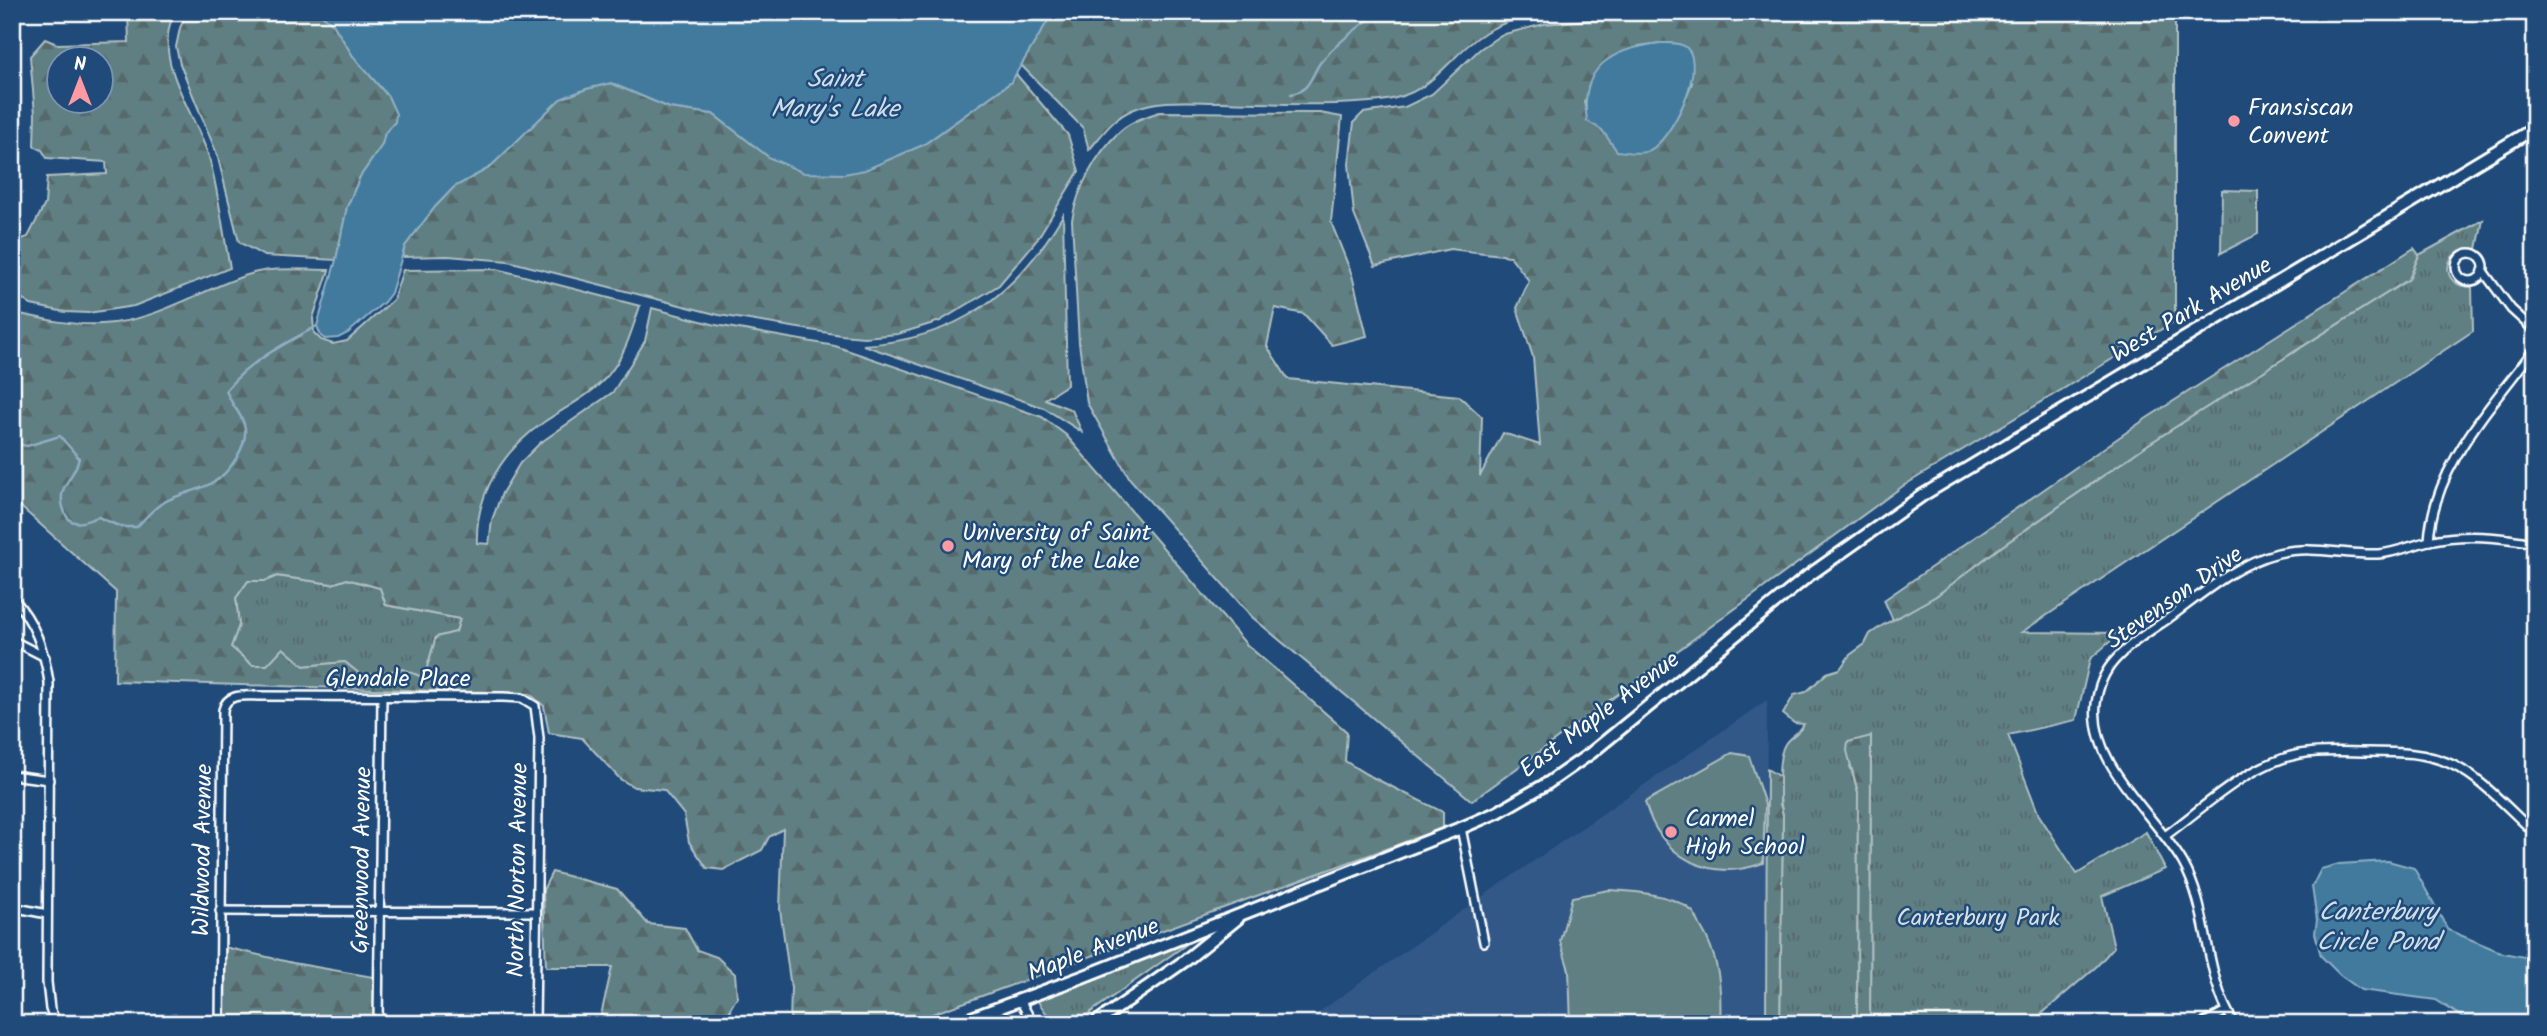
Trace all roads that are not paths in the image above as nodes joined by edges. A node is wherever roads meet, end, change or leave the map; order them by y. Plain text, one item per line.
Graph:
1 (2535, 128) edge
2 (2483, 271) dead end
3 (2535, 331) edge
4 (2535, 348) edge
5 (1871, 531) joint
6 (2429, 541) junction
7 (2535, 543) edge
8 (12, 597) edge
9 (12, 640) edge
10 (45, 657) junction
11 (247, 696) joint
12 (382, 697) junction
13 (537, 716) joint
14 (12, 775) edge
15 (49, 780) junction
16 (1461, 828) junction
17 (2535, 833) edge
18 (2165, 836) junction
19 (12, 907) edge
20 (220, 911) junction
21 (381, 911) junction
22 (536, 912) junction
23 (1245, 912) junction
24 (47, 914) junction
25 (1484, 942) dead end
26 (1020, 1000) junction
27 (2226, 1011) junction
28 (57, 1024) edge
29 (220, 1024) edge
30 (378, 1024) edge
31 (535, 1024) edge
32 (956, 1024) edge
33 (1034, 1024) edge
34 (1094, 1024) edge
35 (2202, 1024) edge
36 (2235, 1024) edge

1 - 5 main road, West Park Avenue
2 - 3 street
4 - 6 street
5 - 16 main road, East Maple Avenue
6 - 7 street, Stevenson Drive
6 - 18 street, Stevenson Drive
8 - 10 street
9 - 10 street
10 - 15 street
11 - 12 street, Glendale Place
11 - 20 street, Wildwood Avenue
12 - 13 street, Glendale Place
12 - 21 street, Greenwood Avenue
13 - 22 street, North Norton Avenue
14 - 15 street
15 - 24 street
16 - 23 main road, East Maple Avenue
16 - 25 street
17 - 18 street
18 - 27 street, Stevenson Drive
19 - 24 street
20 - 21 street
20 - 29 street, Wildwood Avenue
21 - 22 street
21 - 30 street, Greenwood Avenue
22 - 31 street, North Norton Avenue
23 - 26 main road, Maple Avenue
23 - 34 main road
24 - 28 street
26 - 32 main road, Maple Avenue
26 - 33 street
27 - 35 street
27 - 36 street, Stevenson Drive

